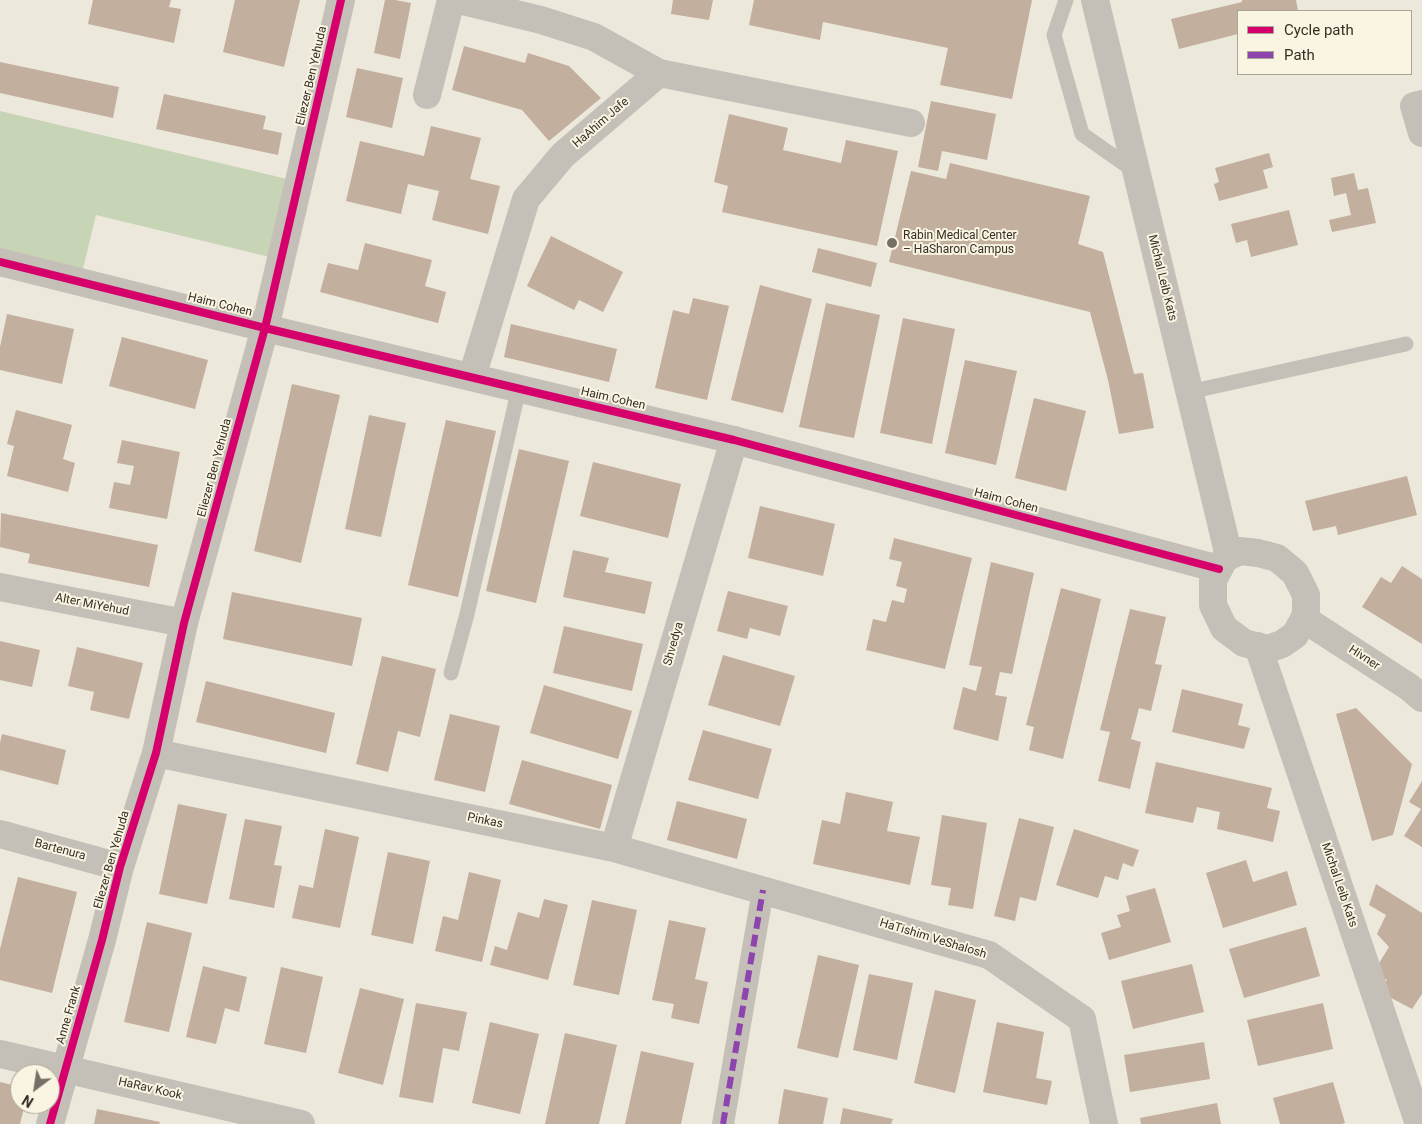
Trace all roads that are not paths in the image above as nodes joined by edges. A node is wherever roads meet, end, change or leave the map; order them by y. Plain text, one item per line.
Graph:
1 (341, 0) edge
2 (451, 0) edge
3 (458, 0) edge
4 (1066, 0) edge
5 (1095, 0) edge
6 (659, 73) junction
7 (428, 95) dead end
8 (1422, 104) edge
9 (911, 123) dead end
10 (1422, 133) edge
11 (1136, 172) junction
12 (0, 262) edge
13 (265, 328) junction
14 (1406, 344) dead end
15 (472, 377) junction
16 (519, 388) junction
17 (1190, 392) junction
18 (734, 440) junction
19 (1224, 562) junction
20 (0, 587) edge
21 (1304, 619) junction
22 (184, 623) junction
23 (1258, 646) junction
24 (451, 673) dead end
25 (1422, 698) edge
26 (156, 753) junction
27 (0, 834) edge
28 (614, 848) junction
29 (120, 867) junction
30 (763, 890) junction
31 (811, 903) joint
32 (102, 940) joint
33 (0, 1054) edge
34 (66, 1070) junction
35 (50, 1124) edge
36 (301, 1124) edge
37 (723, 1124) edge
38 (1104, 1124) edge
39 (1419, 1124) edge

1 - 13 street, Eliezer Ben Yehuda
2 - 7 street
3 - 6 street
4 - 11 lane
5 - 11 street, Michal Leib Kats
6 - 9 street
6 - 15 street, HaAhim Jafe
8 - 10 street
11 - 17 street, Michal Leib Kats
12 - 13 street, Haim Cohen
13 - 15 street, Haim Cohen
13 - 22 street, Eliezer Ben Yehuda
14 - 17 lane
15 - 16 street, Haim Cohen
16 - 18 street, Haim Cohen
16 - 24 lane
17 - 19 street, Michal Leib Kats
18 - 19 street, Haim Cohen
18 - 28 street, Shvedya
19 - 21 street
19 - 23 street
20 - 22 street, Alter MiYehud
21 - 23 street
21 - 25 street, Hivner
22 - 26 street, Eliezer Ben Yehuda
23 - 39 street, Michal Leib Kats
26 - 28 street, Pinkas
26 - 29 street, Eliezer Ben Yehuda
27 - 29 street, Bartenura
28 - 30 street, Pinkas
29 - 32 street, Eliezer Ben Yehuda
30 - 31 street, Pinkas
30 - 37 street
31 - 38 street, HaTishim VeShalosh
32 - 34 street, Anne Frank
33 - 34 street, HaRav Kook
34 - 35 street, Anne Frank
34 - 36 street, HaRav Kook

